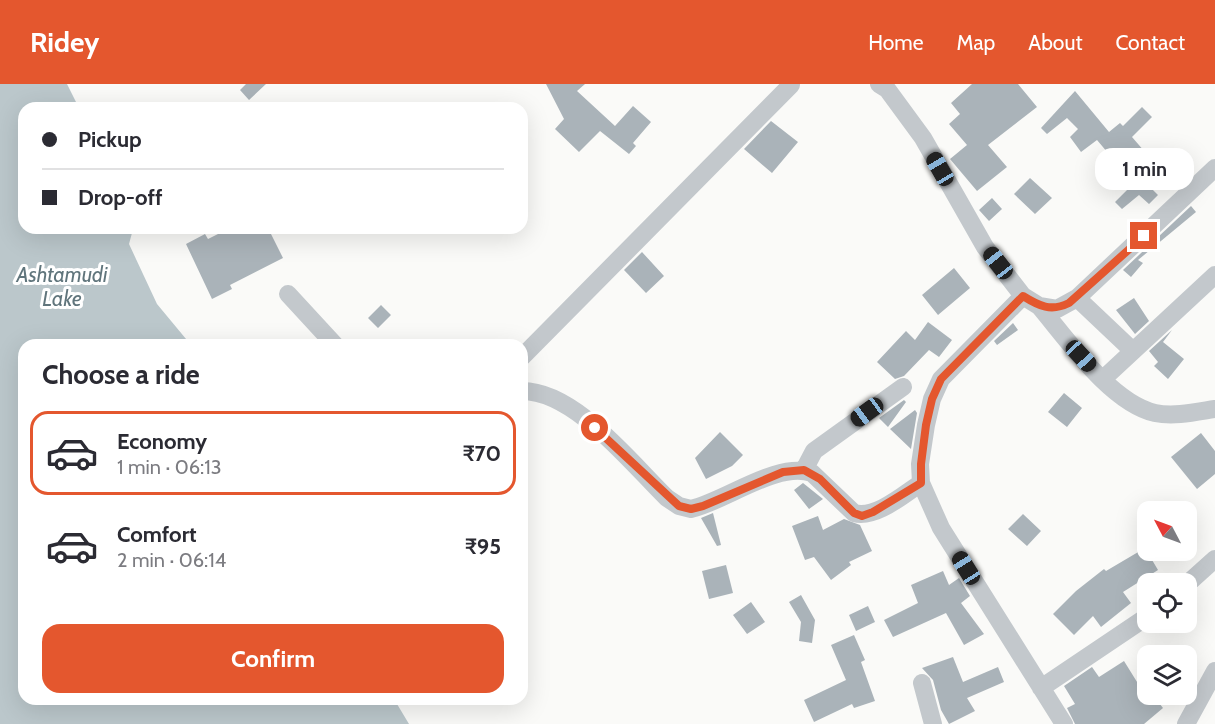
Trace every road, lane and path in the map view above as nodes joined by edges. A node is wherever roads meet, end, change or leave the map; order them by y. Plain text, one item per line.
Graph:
1 (791, 84) edge
2 (879, 84) edge
3 (1215, 169) edge
4 (1215, 275) edge
5 (288, 294) dead end
6 (1023, 296) junction
7 (1077, 298) junction
8 (1039, 306) junction
9 (329, 339) edge
10 (528, 351) edge
11 (1133, 351) junction
12 (1103, 379) junction
13 (903, 387) dead end
14 (528, 392) edge
15 (1215, 409) edge
16 (804, 470) junction
17 (921, 483) junction
18 (1215, 559) edge
19 (1197, 575) edge
20 (1137, 623) edge
21 (1215, 671) edge
22 (922, 683) dead end
23 (1041, 688) junction
24 (933, 724) edge
25 (1064, 724) edge
26 (1186, 724) edge

1 - 10 street
2 - 6 street
3 - 7 street
4 - 11 street
5 - 9 street
6 - 8 street
6 - 17 street
7 - 8 street
7 - 11 street
8 - 12 street
11 - 12 street
12 - 15 street
13 - 16 street
14 - 16 street
16 - 17 street
17 - 23 street
18 - 19 street
20 - 23 street
21 - 26 street
22 - 24 street
23 - 25 street

